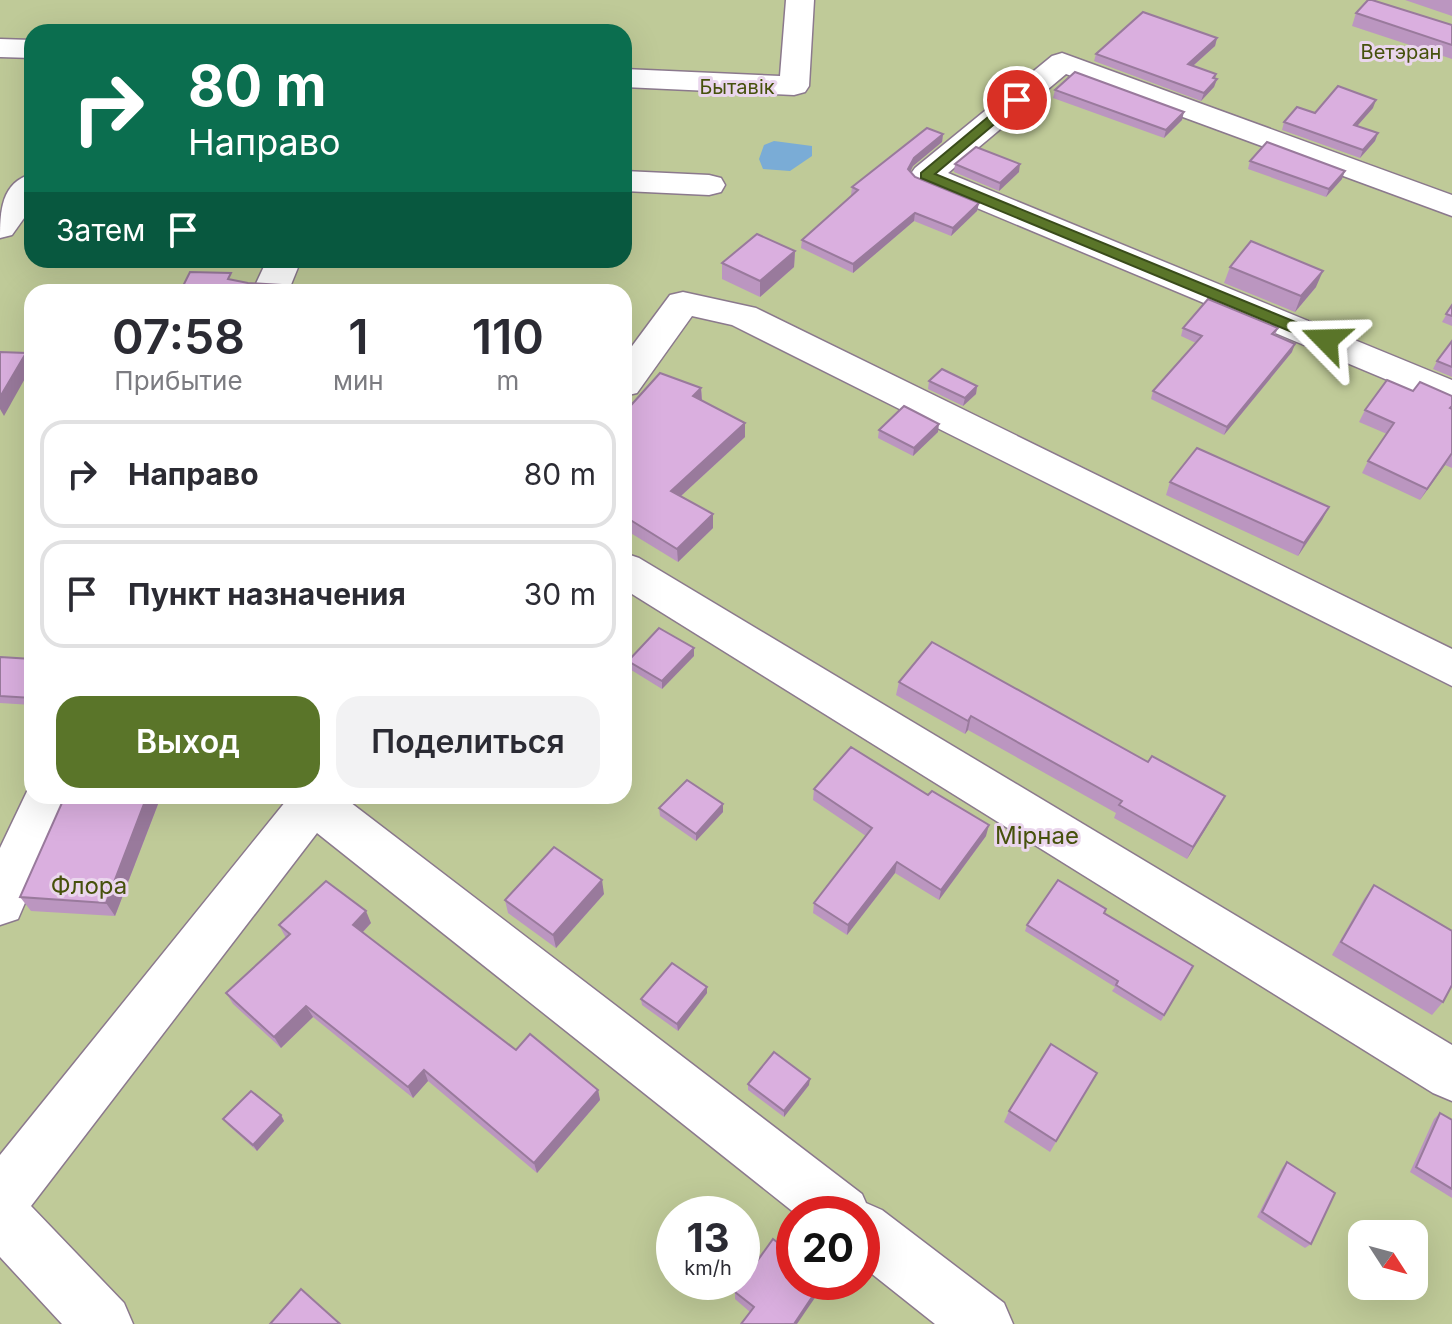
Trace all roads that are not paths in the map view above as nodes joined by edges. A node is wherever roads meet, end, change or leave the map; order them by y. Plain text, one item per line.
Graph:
1 (800, 0) edge
2 (0, 48) edge
3 (24, 49) edge
4 (632, 78) edge
5 (632, 181) edge
6 (709, 185) dead end
7 (24, 195) edge
8 (1452, 206) edge
9 (0, 228) edge
10 (0, 240) edge
11 (24, 242) edge
12 (632, 373) edge
13 (1452, 394) edge
14 (632, 574) edge
15 (1452, 669) edge
16 (43, 804) edge
17 (311, 804) edge
18 (321, 804) edge
19 (0, 903) edge
20 (1452, 1075) edge
21 (819, 1196) edge
22 (0, 1200) edge
23 (0, 1215) edge
24 (880, 1244) edge
25 (103, 1324) edge
26 (983, 1324) edge

1 - 4 lane
2 - 3 lane
5 - 6 lane
7 - 9 lane
8 - 13 lane
10 - 11 lane
12 - 15 lane
14 - 20 lane
16 - 19 lane
17 - 22 lane
18 - 21 lane
23 - 25 lane
24 - 26 lane

